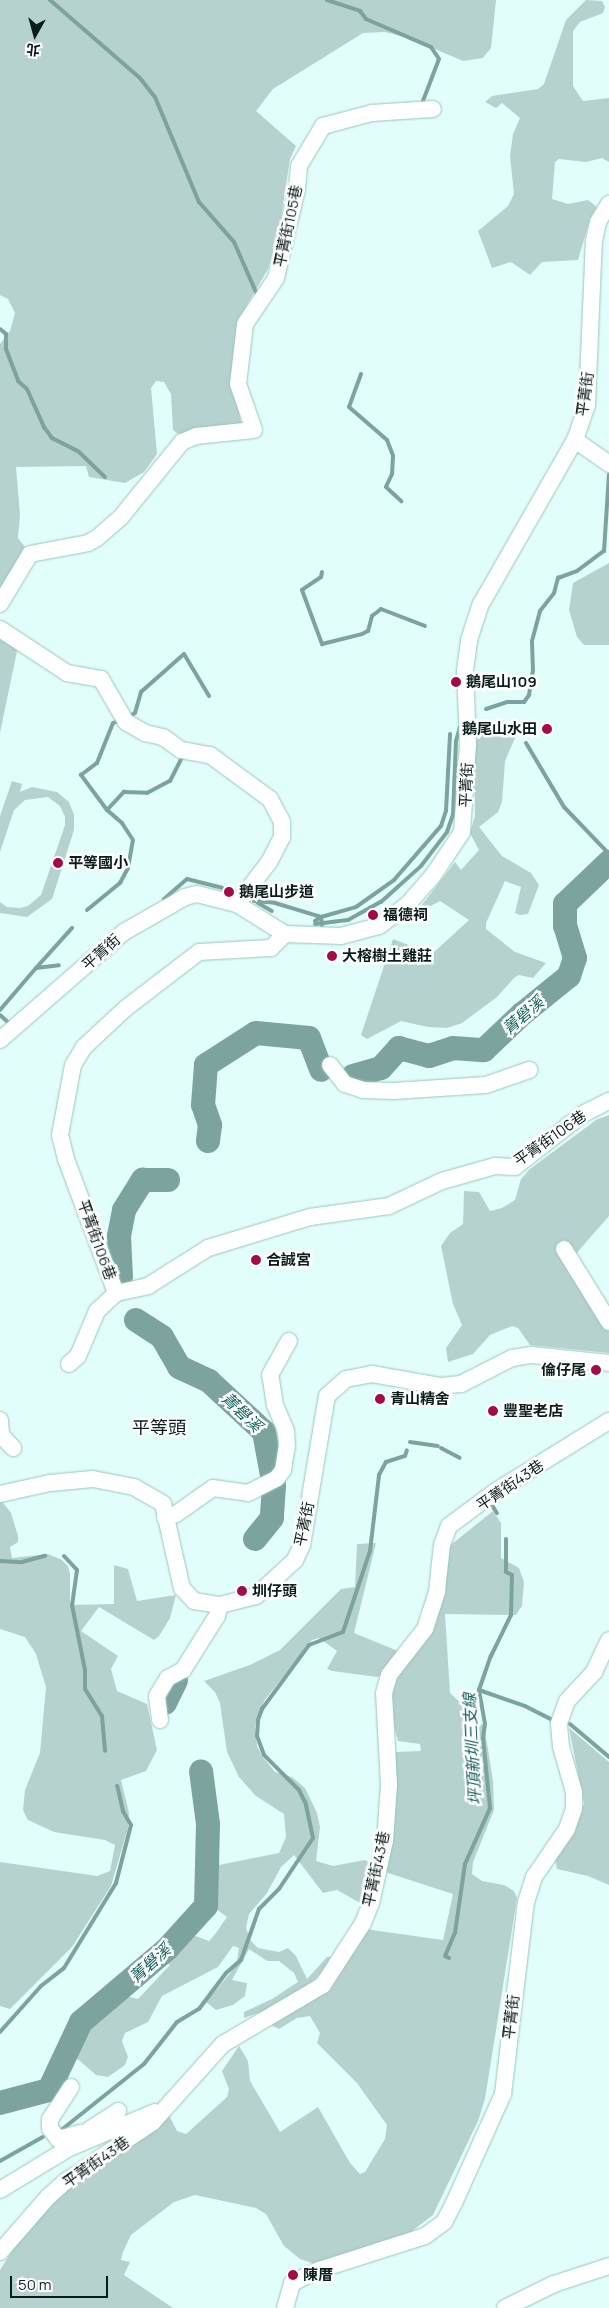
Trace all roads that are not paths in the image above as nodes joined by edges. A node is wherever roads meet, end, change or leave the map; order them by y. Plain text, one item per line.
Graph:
1 (433, 109) dead end
2 (609, 204) edge
3 (575, 440) junction
4 (609, 464) edge
5 (0, 604) edge
6 (0, 629) edge
7 (237, 904) junction
8 (285, 934) junction
9 (0, 1040) edge
10 (330, 1065) dead end
11 (529, 1070) dead end
12 (609, 1101) edge
13 (564, 1249) dead end
14 (116, 1293) junction
15 (609, 1322) edge
16 (289, 1341) dead end
17 (609, 1363) edge
18 (69, 1364) dead end
19 (0, 1420) edge
20 (609, 1421) edge
21 (13, 1448) dead end
22 (0, 1494) edge
23 (165, 1517) junction
24 (220, 1605) junction
25 (609, 1640) edge
26 (160, 1720) dead end
27 (71, 2087) dead end
28 (162, 2110) junction
29 (118, 2111) dead end
30 (92, 2133) junction
31 (0, 2190) edge
32 (0, 2252) edge
33 (609, 2266) edge
34 (285, 2308) edge
35 (505, 2308) edge

1 - 5 street, 平菁街105巷
2 - 3 street, 平菁街
3 - 4 street
3 - 8 street, 平菁街
6 - 7 street
7 - 8 street, 平菁街
7 - 9 street, 平菁街
8 - 14 street, 平菁街106巷
10 - 11 street
12 - 14 street, 平菁街106巷
13 - 15 street
14 - 18 street
16 - 23 street
17 - 24 street, 平菁街
19 - 21 street
20 - 28 street, 平菁街43巷
22 - 23 street, 平菁街
23 - 24 street, 平菁街
24 - 26 street
25 - 34 street, 平菁街
27 - 30 street
28 - 30 street
28 - 32 street, 平菁街43巷
29 - 30 street
30 - 31 street
33 - 35 street

